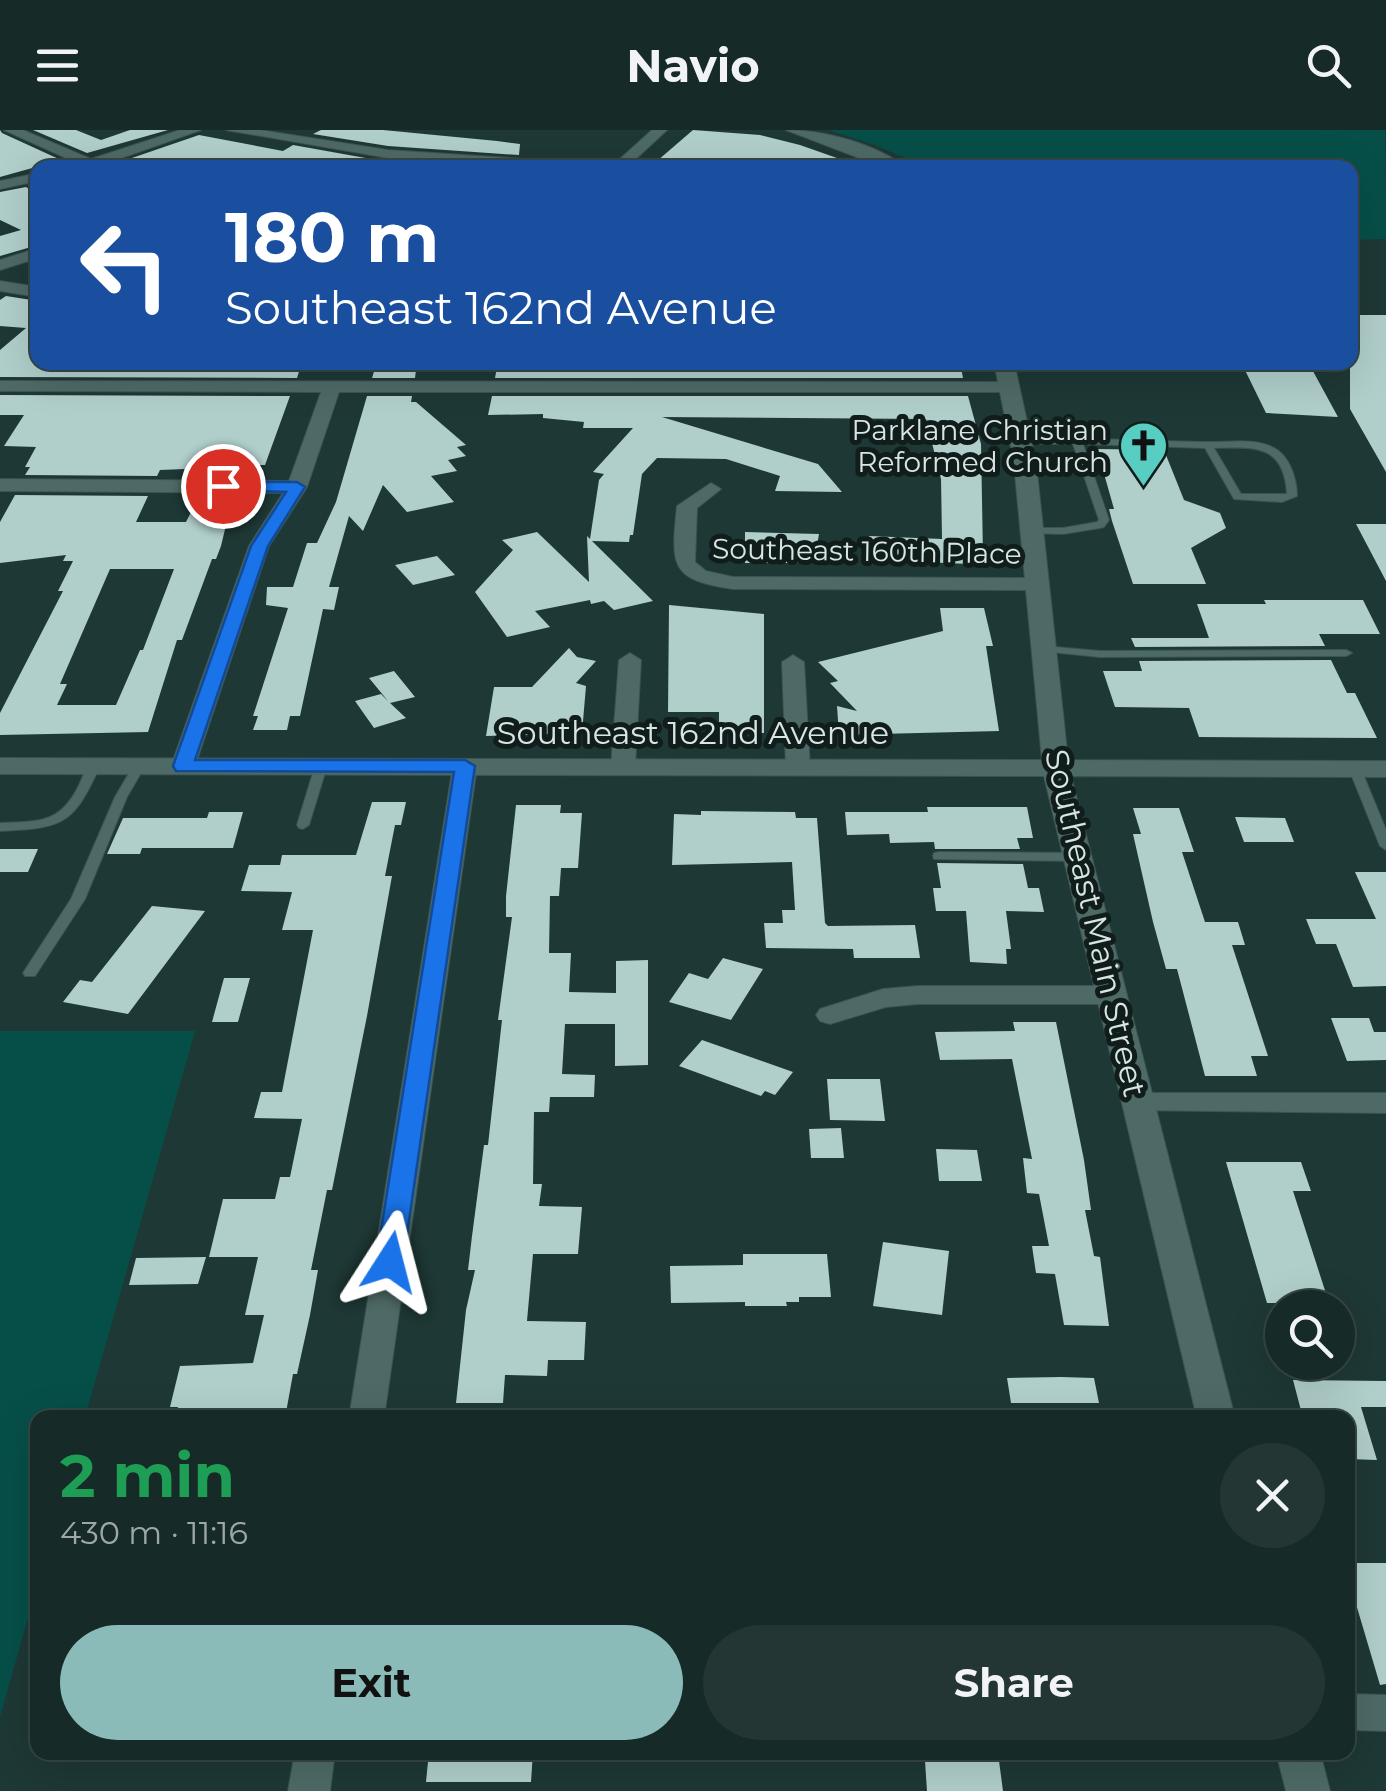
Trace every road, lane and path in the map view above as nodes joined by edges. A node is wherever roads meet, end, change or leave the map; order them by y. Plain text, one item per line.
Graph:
1 (12, 130) edge
2 (194, 130) edge
3 (233, 130) edge
4 (660, 130) edge
5 (794, 130) edge
6 (360, 151) junction
7 (345, 159) dead end
8 (72, 160) edge
9 (102, 160) edge
10 (488, 160) edge
11 (626, 160) edge
12 (881, 160) edge
13 (30, 179) edge
14 (0, 185) edge
15 (30, 256) edge
16 (0, 265) edge
17 (0, 286) edge
18 (30, 291) edge
19 (457, 370) edge
20 (1006, 370) edge
21 (0, 386) edge
22 (332, 386) junction
23 (454, 386) junction
24 (1009, 387) junction
25 (1022, 441) junction
26 (1078, 441) junction
27 (1208, 445) junction
28 (0, 485) edge
29 (297, 487) junction
30 (711, 489) dead end
31 (1032, 531) junction
32 (1037, 584) junction
33 (1044, 650) junction
34 (1346, 653) dead end
35 (630, 660) dead end
36 (792, 662) dead end
37 (0, 766) edge
38 (94, 766) junction
39 (139, 766) junction
40 (183, 766) junction
41 (321, 766) junction
42 (465, 766) junction
43 (623, 767) junction
44 (798, 768) junction
45 (1056, 768) junction
46 (1354, 770) junction
47 (1386, 770) edge
48 (303, 825) dead end
49 (0, 827) edge
50 (1386, 846) edge
51 (939, 856) dead end
52 (1077, 857) junction
53 (30, 972) dead end
54 (1111, 994) junction
55 (830, 1015) dead end
56 (1137, 1103) junction
57 (1386, 1103) edge
58 (367, 1410) edge
59 (1214, 1410) edge
60 (1355, 1712) edge
61 (1386, 1712) edge
62 (314, 1760) edge
63 (1300, 1760) edge
64 (309, 1791) edge
65 (1308, 1791) edge

1 - 8 street
2 - 9 street
3 - 6 street
4 - 11 street
5 - 12 street
6 - 7 street
6 - 10 street
13 - 14 street
15 - 16 street
17 - 18 street
19 - 23 street
20 - 24 street, Southeast Main Street
21 - 22 street
22 - 23 street
22 - 29 street
23 - 24 street
24 - 25 street, Southeast Main Street
25 - 26 lane
25 - 31 street, Southeast Main Street
26 - 27 lane
26 - 31 lane
27 - 27 lane
28 - 29 street
29 - 40 street
30 - 32 street, Southeast 160th Place
31 - 32 street, Southeast Main Street
32 - 33 street, Southeast Main Street
33 - 34 lane
33 - 45 street, Southeast Main Street
35 - 43 street
36 - 44 street
37 - 38 street, Southeast 162nd Avenue
38 - 39 street, Southeast 162nd Avenue
38 - 49 lane
39 - 40 street, Southeast 162nd Avenue
39 - 53 lane
40 - 41 street, Southeast 162nd Avenue
41 - 42 street, Southeast 162nd Avenue
41 - 48 lane
42 - 43 street, Southeast 162nd Avenue
42 - 58 street
43 - 44 street, Southeast 162nd Avenue
44 - 45 street, Southeast 162nd Avenue
45 - 46 street, Southeast 162nd Avenue
45 - 52 street, Southeast Main Street
46 - 47 street, Southeast 162nd Avenue
46 - 50 lane
51 - 52 lane
52 - 54 street, Southeast Main Street
54 - 55 street
54 - 56 street, Southeast Main Street
56 - 57 street
56 - 59 street, Southeast Main Street
60 - 61 street
62 - 64 street
63 - 65 street

